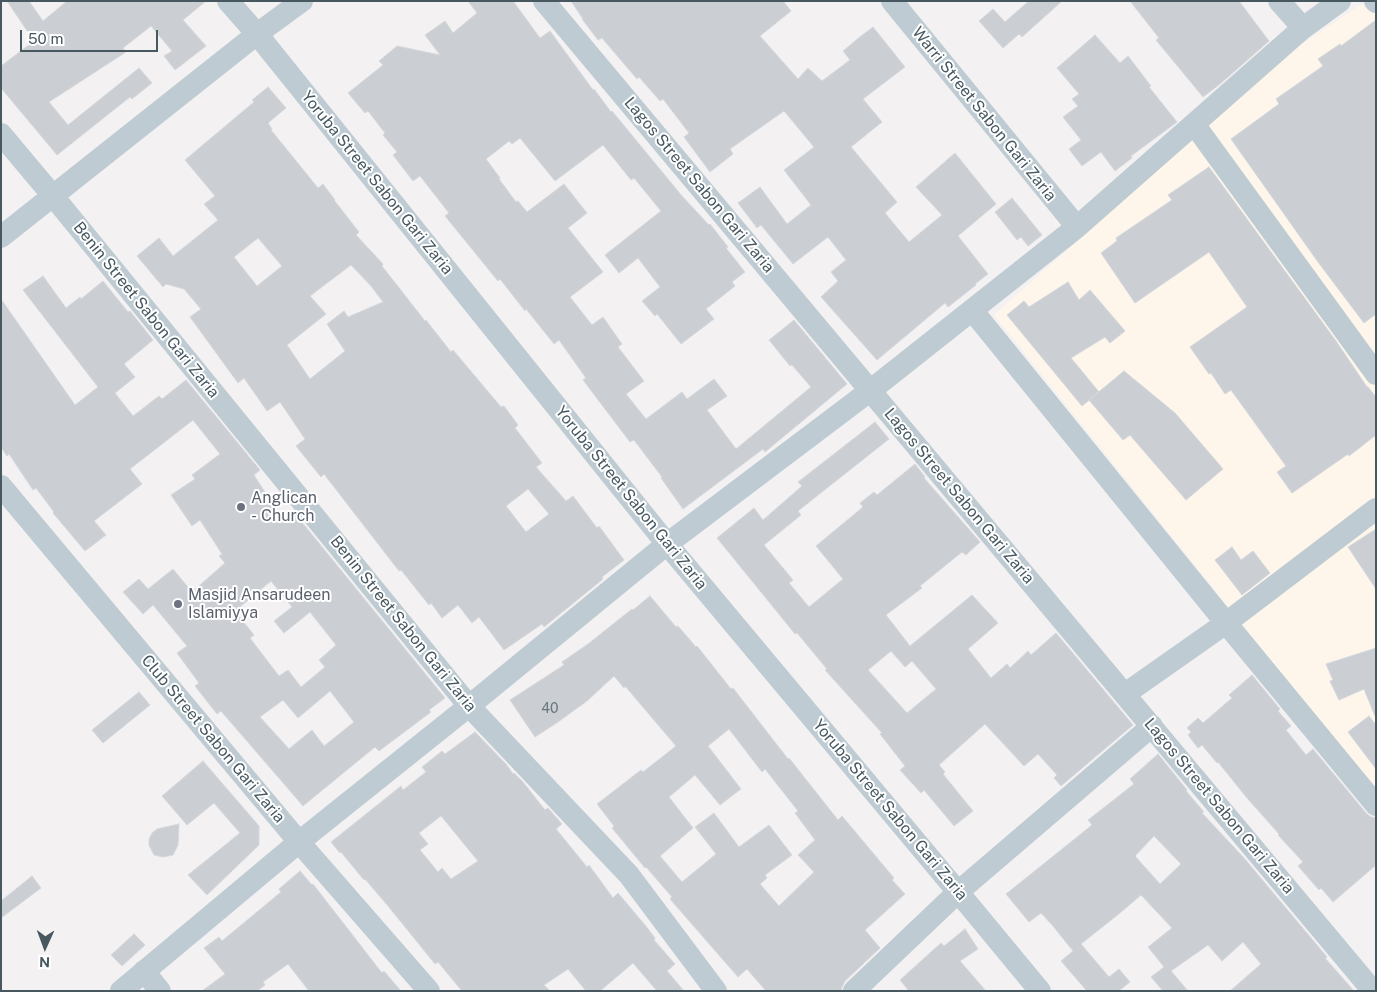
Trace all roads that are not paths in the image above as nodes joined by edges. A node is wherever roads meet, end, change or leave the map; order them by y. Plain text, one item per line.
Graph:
1 (228, 1) edge
2 (302, 1) edge
3 (544, 1) edge
4 (892, 1) edge
5 (1280, 1) edge
6 (1340, 1) edge
7 (1303, 28) junction
8 (257, 34) junction
9 (1194, 124) junction
10 (1, 134) edge
11 (53, 196) junction
12 (1077, 227) junction
13 (1, 237) edge
14 (972, 310) junction
15 (1376, 374) edge
16 (871, 390) junction
17 (1, 486) edge
18 (1376, 509) edge
19 (667, 544) junction
20 (1226, 623) junction
21 (1125, 694) junction
22 (469, 706) junction
23 (1152, 726) junction
24 (1376, 804) edge
25 (299, 842) junction
26 (958, 892) junction
27 (144, 971) junction
28 (121, 991) edge
29 (160, 991) edge
30 (428, 991) edge
31 (716, 991) edge
32 (854, 991) edge
33 (1040, 991) edge
34 (1373, 991) edge

1 - 8 street, Yoruba Street Sabon Gari Zaria
2 - 8 street
3 - 16 street, Lagos Street Sabon Gari Zaria
4 - 12 street, Warri Street Sabon Gari Zaria
5 - 7 street
6 - 7 street
7 - 9 street
8 - 11 street
8 - 19 street, Yoruba Street Sabon Gari Zaria
9 - 12 street
9 - 15 street
10 - 11 street, Benin Street Sabon Gari Zaria
11 - 13 street
11 - 22 street, Benin Street Sabon Gari Zaria
12 - 14 street
14 - 16 street
14 - 20 street
16 - 19 street
16 - 21 street, Lagos Street Sabon Gari Zaria
17 - 25 street, Club Street Sabon Gari Zaria
18 - 20 street
19 - 22 street
19 - 26 street, Yoruba Street Sabon Gari Zaria
20 - 21 street
20 - 24 street
21 - 23 street, Lagos Street Sabon Gari Zaria
22 - 25 street
22 - 31 street, Benin Street Sabon Gari Zaria
23 - 26 street
23 - 34 street, Lagos Street Sabon Gari Zaria
25 - 27 street
25 - 30 street, Club Street Sabon Gari Zaria
26 - 32 street
26 - 33 street, Yoruba Street Sabon Gari Zaria
27 - 28 street
27 - 29 street

